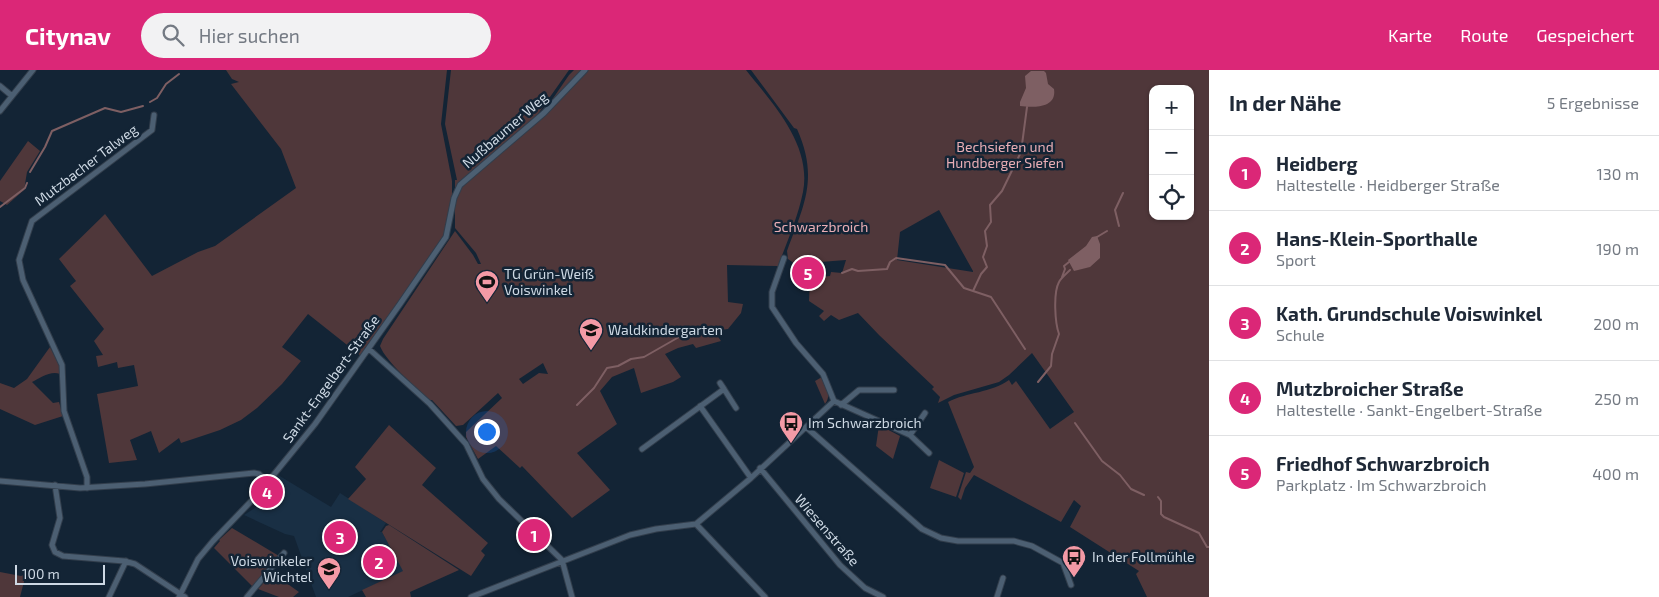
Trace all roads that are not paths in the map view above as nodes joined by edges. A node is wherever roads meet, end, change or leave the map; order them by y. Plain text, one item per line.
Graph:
1 (33, 70) edge
2 (585, 70) edge
3 (0, 86) edge
4 (12, 96) junction
5 (0, 111) edge
6 (154, 115) dead end
7 (460, 185) joint
8 (784, 258) dead end
9 (369, 349) junction
10 (720, 383) dead end
11 (724, 389) junction
12 (894, 390) dead end
13 (834, 401) junction
14 (841, 405) junction
15 (700, 406) junction
16 (736, 408) dead end
17 (925, 413) dead end
18 (806, 427) junction
19 (910, 436) junction
20 (642, 449) dead end
21 (929, 453) dead end
22 (760, 468) junction
23 (751, 478) junction
24 (0, 480) edge
25 (267, 482) junction
26 (55, 485) junction
27 (88, 488) junction
28 (696, 524) junction
29 (284, 553) dead end
30 (562, 560) junction
31 (126, 561) junction
32 (1003, 578) dead end
33 (1071, 585) dead end
34 (181, 596) edge
35 (109, 597) edge
36 (247, 597) edge
37 (471, 597) edge
38 (572, 597) edge
39 (765, 597) edge
40 (883, 597) edge
41 (997, 597) edge

1 - 4 street
2 - 7 street, Nußbaumer Weg
3 - 4 street
4 - 5 street
6 - 27 street, Mutzbacher Talweg
7 - 9 street, Sankt-Engelbert-Straße
8 - 13 street
9 - 25 street, Sankt-Engelbert-Straße
9 - 30 street
10 - 11 street
11 - 15 street
11 - 16 street
12 - 14 street
13 - 14 street
13 - 18 street
14 - 19 street
15 - 20 street
15 - 23 street
17 - 19 street
18 - 22 street
18 - 33 street
19 - 21 street
22 - 23 street
22 - 40 street, Wiesenstraße
23 - 28 street
24 - 26 street
25 - 27 street
25 - 34 street, Sankt-Engelbert-Straße
26 - 27 street
26 - 31 street
28 - 30 street
28 - 39 street
29 - 36 street
30 - 37 street
30 - 38 street
31 - 34 street
31 - 35 street
32 - 41 street

